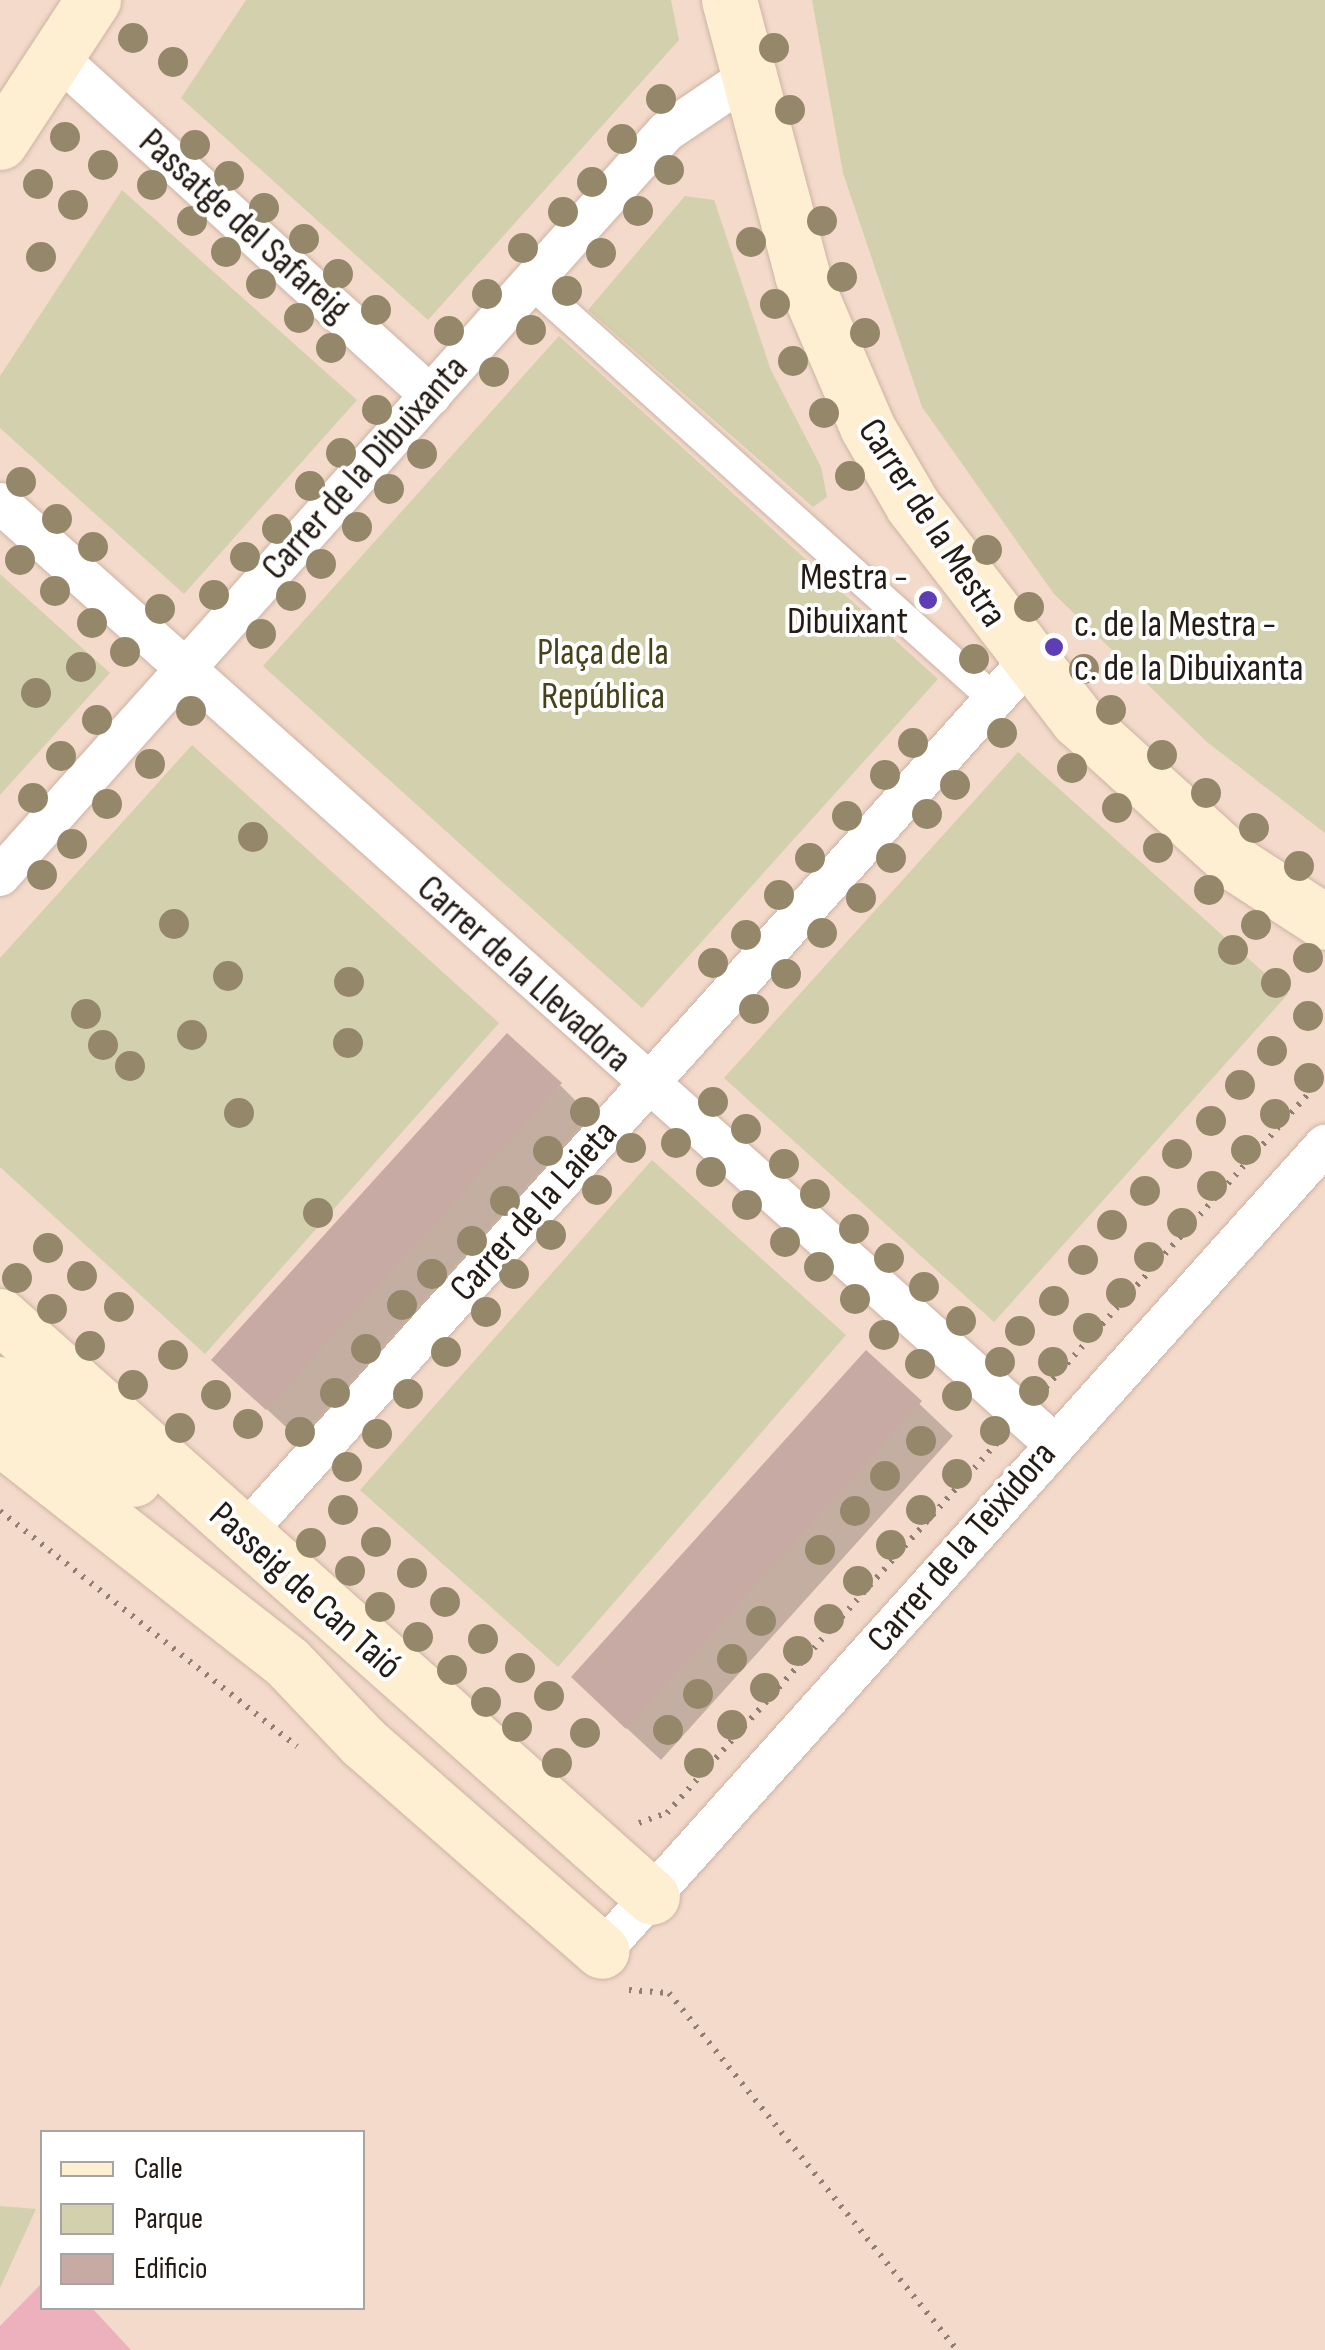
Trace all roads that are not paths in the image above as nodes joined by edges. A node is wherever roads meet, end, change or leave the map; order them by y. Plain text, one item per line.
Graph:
1 (93, 0) edge
2 (729, 0) edge
3 (56, 56) junction
4 (745, 79) junction
5 (0, 142) edge
6 (530, 282) junction
7 (431, 396) junction
8 (0, 503) edge
9 (185, 670) junction
10 (1011, 682) junction
11 (0, 876) edge
12 (1325, 922) edge
13 (648, 1085) junction
14 (1325, 1145) edge
15 (0, 1316) edge
16 (0, 1384) edge
17 (0, 1437) edge
18 (1052, 1442) junction
19 (244, 1535) junction
20 (629, 1861) junction
21 (607, 1970) joint

1 - 3 main road
2 - 4 main road, Carrer de la Mestra
3 - 5 main road
3 - 7 street, Passatge del Safareig
4 - 6 street, Carrer de la Dibuixanta
4 - 10 main road, Carrer de la Mestra
6 - 7 street, Carrer de la Dibuixanta
6 - 10 street
7 - 9 street, Carrer de la Dibuixanta
8 - 9 street, Carrer de la Llevadora
9 - 11 street, Carrer de la Dibuixanta
9 - 13 street, Carrer de la Llevadora
10 - 12 main road, Carrer de la Mestra
10 - 13 street, Carrer de la Laieta
13 - 18 street, Carrer de la Llevadora
13 - 19 street, Carrer de la Laieta
14 - 18 street, Carrer de la Teixidora
15 - 19 main road, Passeig de Can Taió
16 - 20 main road, Passeig de Can Taió
17 - 21 main road, Passeig de Can Taió
18 - 20 street, Carrer de la Teixidora
19 - 20 main road, Passeig de Can Taió
20 - 21 street, Carrer de la Teixidora

